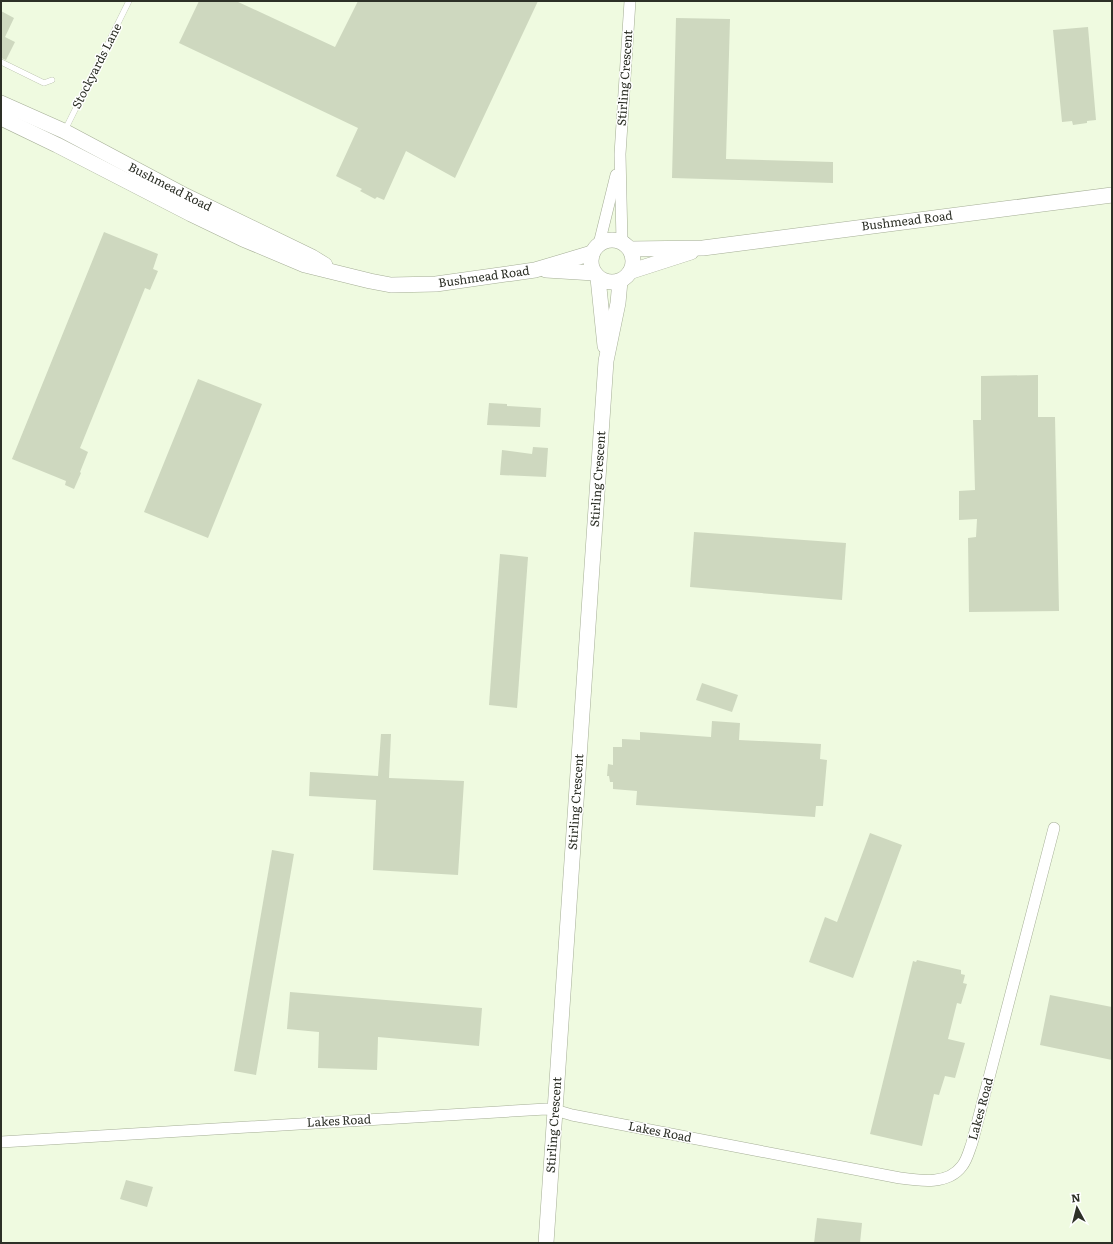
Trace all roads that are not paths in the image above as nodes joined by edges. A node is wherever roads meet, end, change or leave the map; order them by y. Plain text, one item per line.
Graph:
1 (129, 1) edge
2 (630, 1) edge
3 (1, 62) edge
4 (52, 80) dead end
5 (1, 102) edge
6 (1, 118) edge
7 (64, 131) junction
8 (57, 145) junction
9 (620, 154) junction
10 (1112, 195) edge
11 (626, 245) junction
12 (596, 248) junction
13 (703, 248) junction
14 (535, 270) junction
15 (632, 270) junction
16 (338, 272) junction
17 (596, 275) junction
18 (620, 281) junction
19 (606, 361) junction
20 (1054, 828) dead end
21 (555, 1110) junction
22 (1, 1142) edge
23 (546, 1243) edge

1 - 7 lane, Stockyards Lane
2 - 9 street, Stirling Crescent
3 - 4 lane
5 - 7 main road, Bushmead Road
6 - 8 main road, Bushmead Road
7 - 8 lane, Stockyards Lane
7 - 16 main road, Bushmead Road
8 - 16 main road, Bushmead Road
9 - 11 street, Stirling Crescent
9 - 12 street, Stirling Crescent
10 - 13 main road, Bushmead Road
11 - 12 main road, Bushmead Road
11 - 13 main road, Bushmead Road
11 - 15 main road
12 - 14 main road, Bushmead Road
12 - 17 main road
13 - 15 main road, Bushmead Road
14 - 16 main road, Bushmead Road
14 - 17 main road, Bushmead Road
15 - 18 main road, Bushmead Road
17 - 18 main road, Bushmead Road
17 - 19 main road, Stirling Crescent
18 - 19 main road, Stirling Crescent
19 - 21 main road, Stirling Crescent
20 - 21 street, Lakes Road
21 - 22 street, Lakes Road
21 - 23 main road, Stirling Crescent

